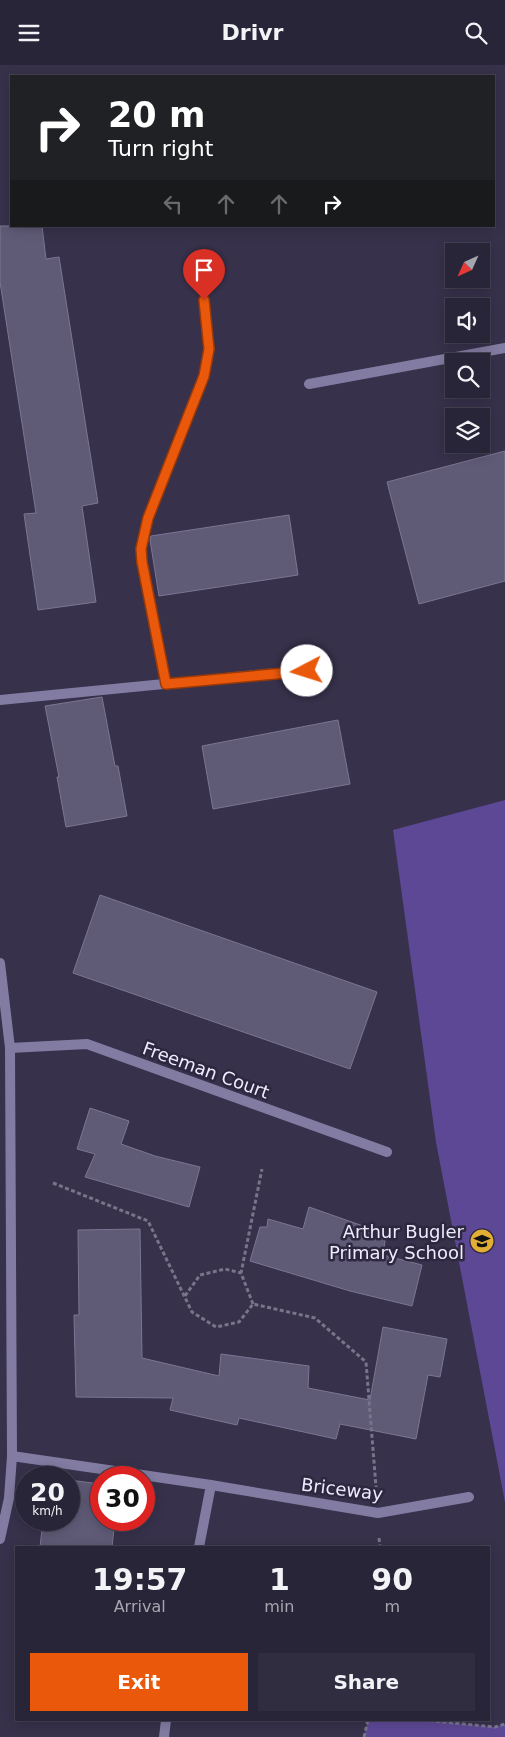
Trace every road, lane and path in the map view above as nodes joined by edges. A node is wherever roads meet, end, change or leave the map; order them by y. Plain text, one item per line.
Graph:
1 (204, 300) dead end
2 (505, 348) edge
3 (309, 384) dead end
4 (307, 671) dead end
5 (166, 684) junction
6 (0, 700) edge
7 (0, 963) edge
8 (10, 1048) junction
9 (386, 1152) dead end
10 (262, 1169) dead end
11 (53, 1183) dead end
12 (240, 1273) junction
13 (184, 1296) junction
14 (253, 1304) junction
15 (12, 1456) junction
16 (211, 1485) junction
17 (469, 1497) dead end
18 (378, 1513) junction
19 (0, 1539) edge
20 (199, 1546) edge
21 (166, 1721) edge
22 (368, 1721) edge
23 (433, 1721) edge
24 (505, 1723) edge
25 (164, 1737) edge
26 (364, 1737) edge

1 - 5 street
2 - 3 street
4 - 5 street
5 - 6 street
7 - 8 street
8 - 9 street, Freeman Court
8 - 15 street
10 - 12 path
11 - 13 path
12 - 13 path
12 - 14 path
13 - 14 path
14 - 18 path
15 - 16 street, Briceway
15 - 19 street
16 - 18 street, Briceway
16 - 20 street
17 - 18 street, Briceway
21 - 25 street
22 - 26 path
23 - 24 path

